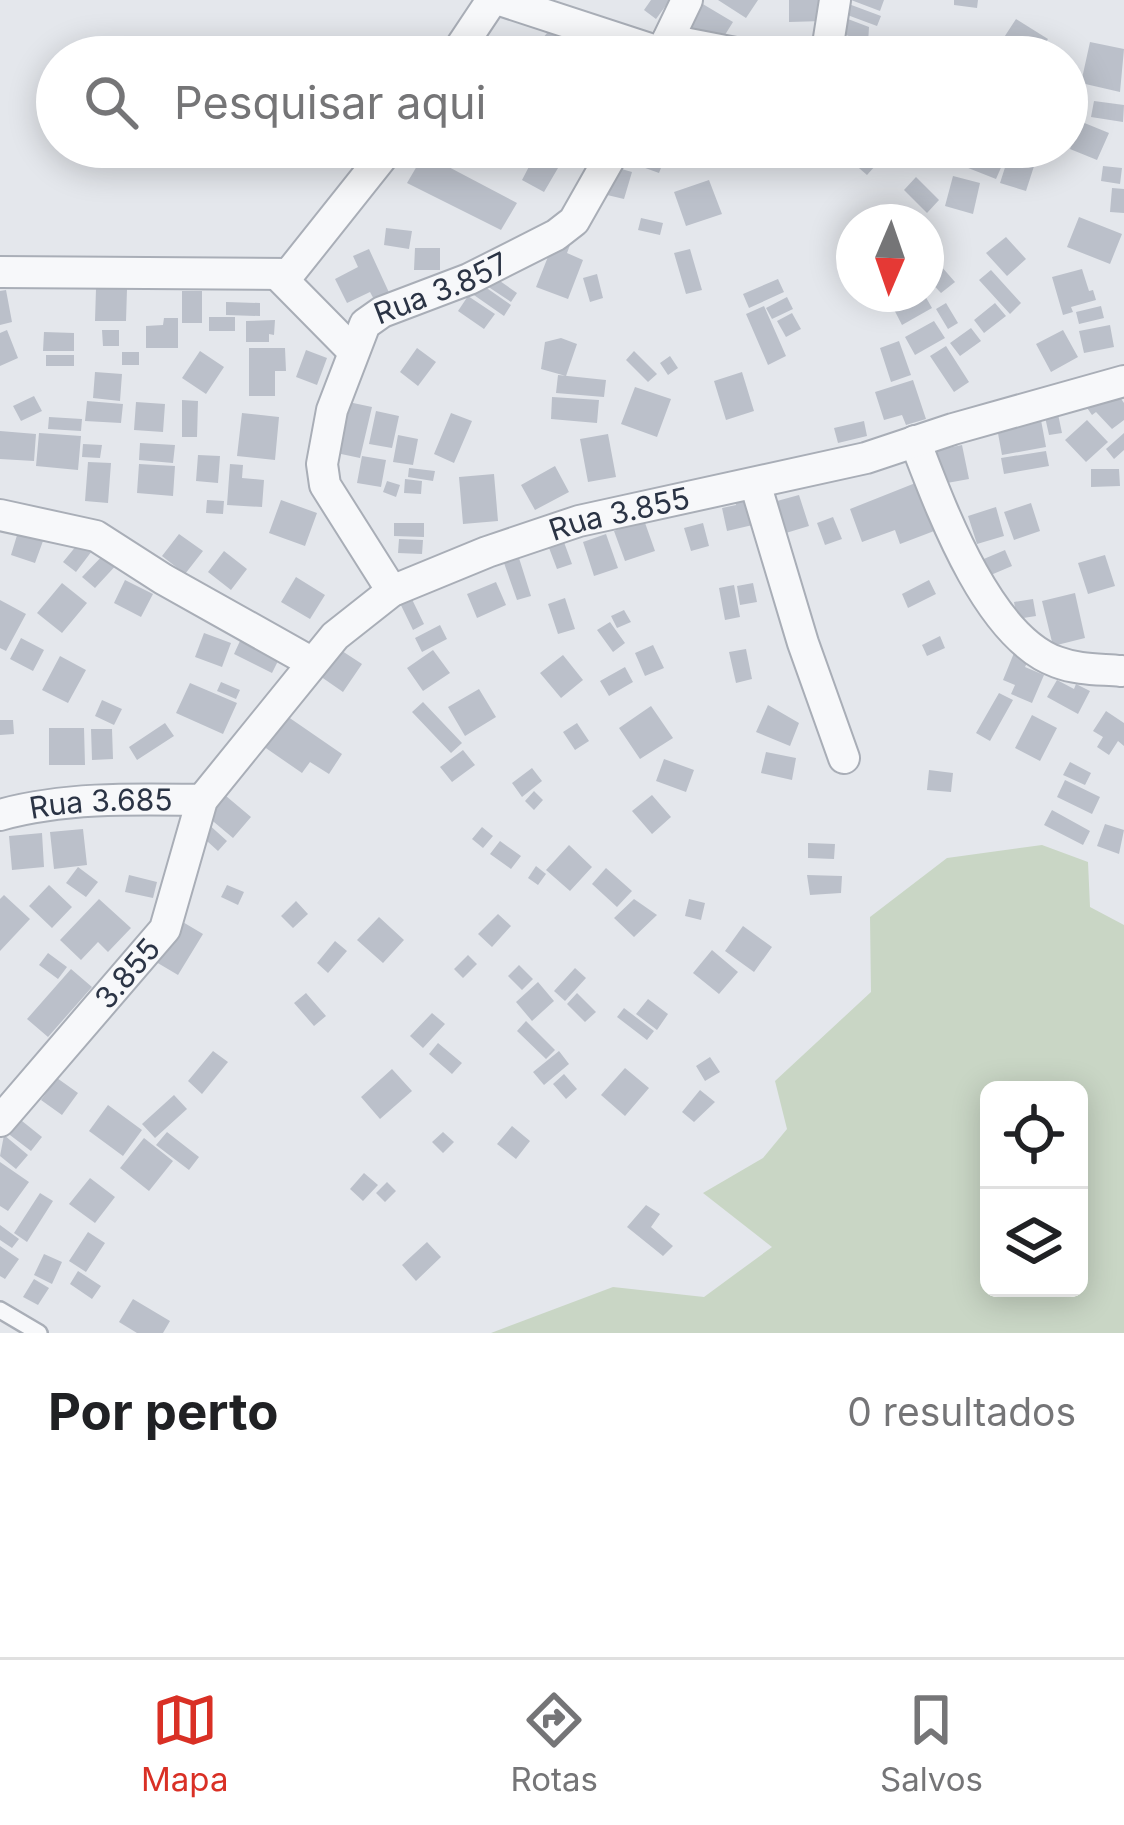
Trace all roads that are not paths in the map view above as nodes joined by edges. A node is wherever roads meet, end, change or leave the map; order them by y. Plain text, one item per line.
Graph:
1 (496, 0) edge
2 (687, 0) edge
3 (836, 0) edge
4 (469, 36) edge
5 (616, 36) edge
6 (670, 36) edge
7 (830, 36) edge
8 (374, 168) edge
9 (604, 168) edge
10 (0, 272) edge
11 (280, 277) junction
12 (352, 350) junction
13 (1124, 381) edge
14 (915, 441) junction
15 (755, 483) junction
16 (0, 514) edge
17 (392, 591) junction
18 (311, 662) junction
19 (1121, 671) edge
20 (844, 758) dead end
21 (202, 800) junction
22 (0, 815) edge
23 (0, 1121) edge
24 (0, 1310) edge
25 (39, 1333) edge

1 - 4 street
1 - 5 street
2 - 6 street
3 - 7 street
8 - 11 street
9 - 12 street, Rua 3.857
10 - 11 street
11 - 12 street
12 - 17 street, Rua 3.857
13 - 14 street, Rua 3.855
14 - 15 street, Rua 3.855
14 - 19 street
15 - 17 street, Rua 3.855
15 - 20 street
16 - 18 street
17 - 18 street, Rua 3.855
18 - 21 street, Rua 3.855
21 - 22 street, Rua 3.685
21 - 23 street, 3.855
24 - 25 lane

